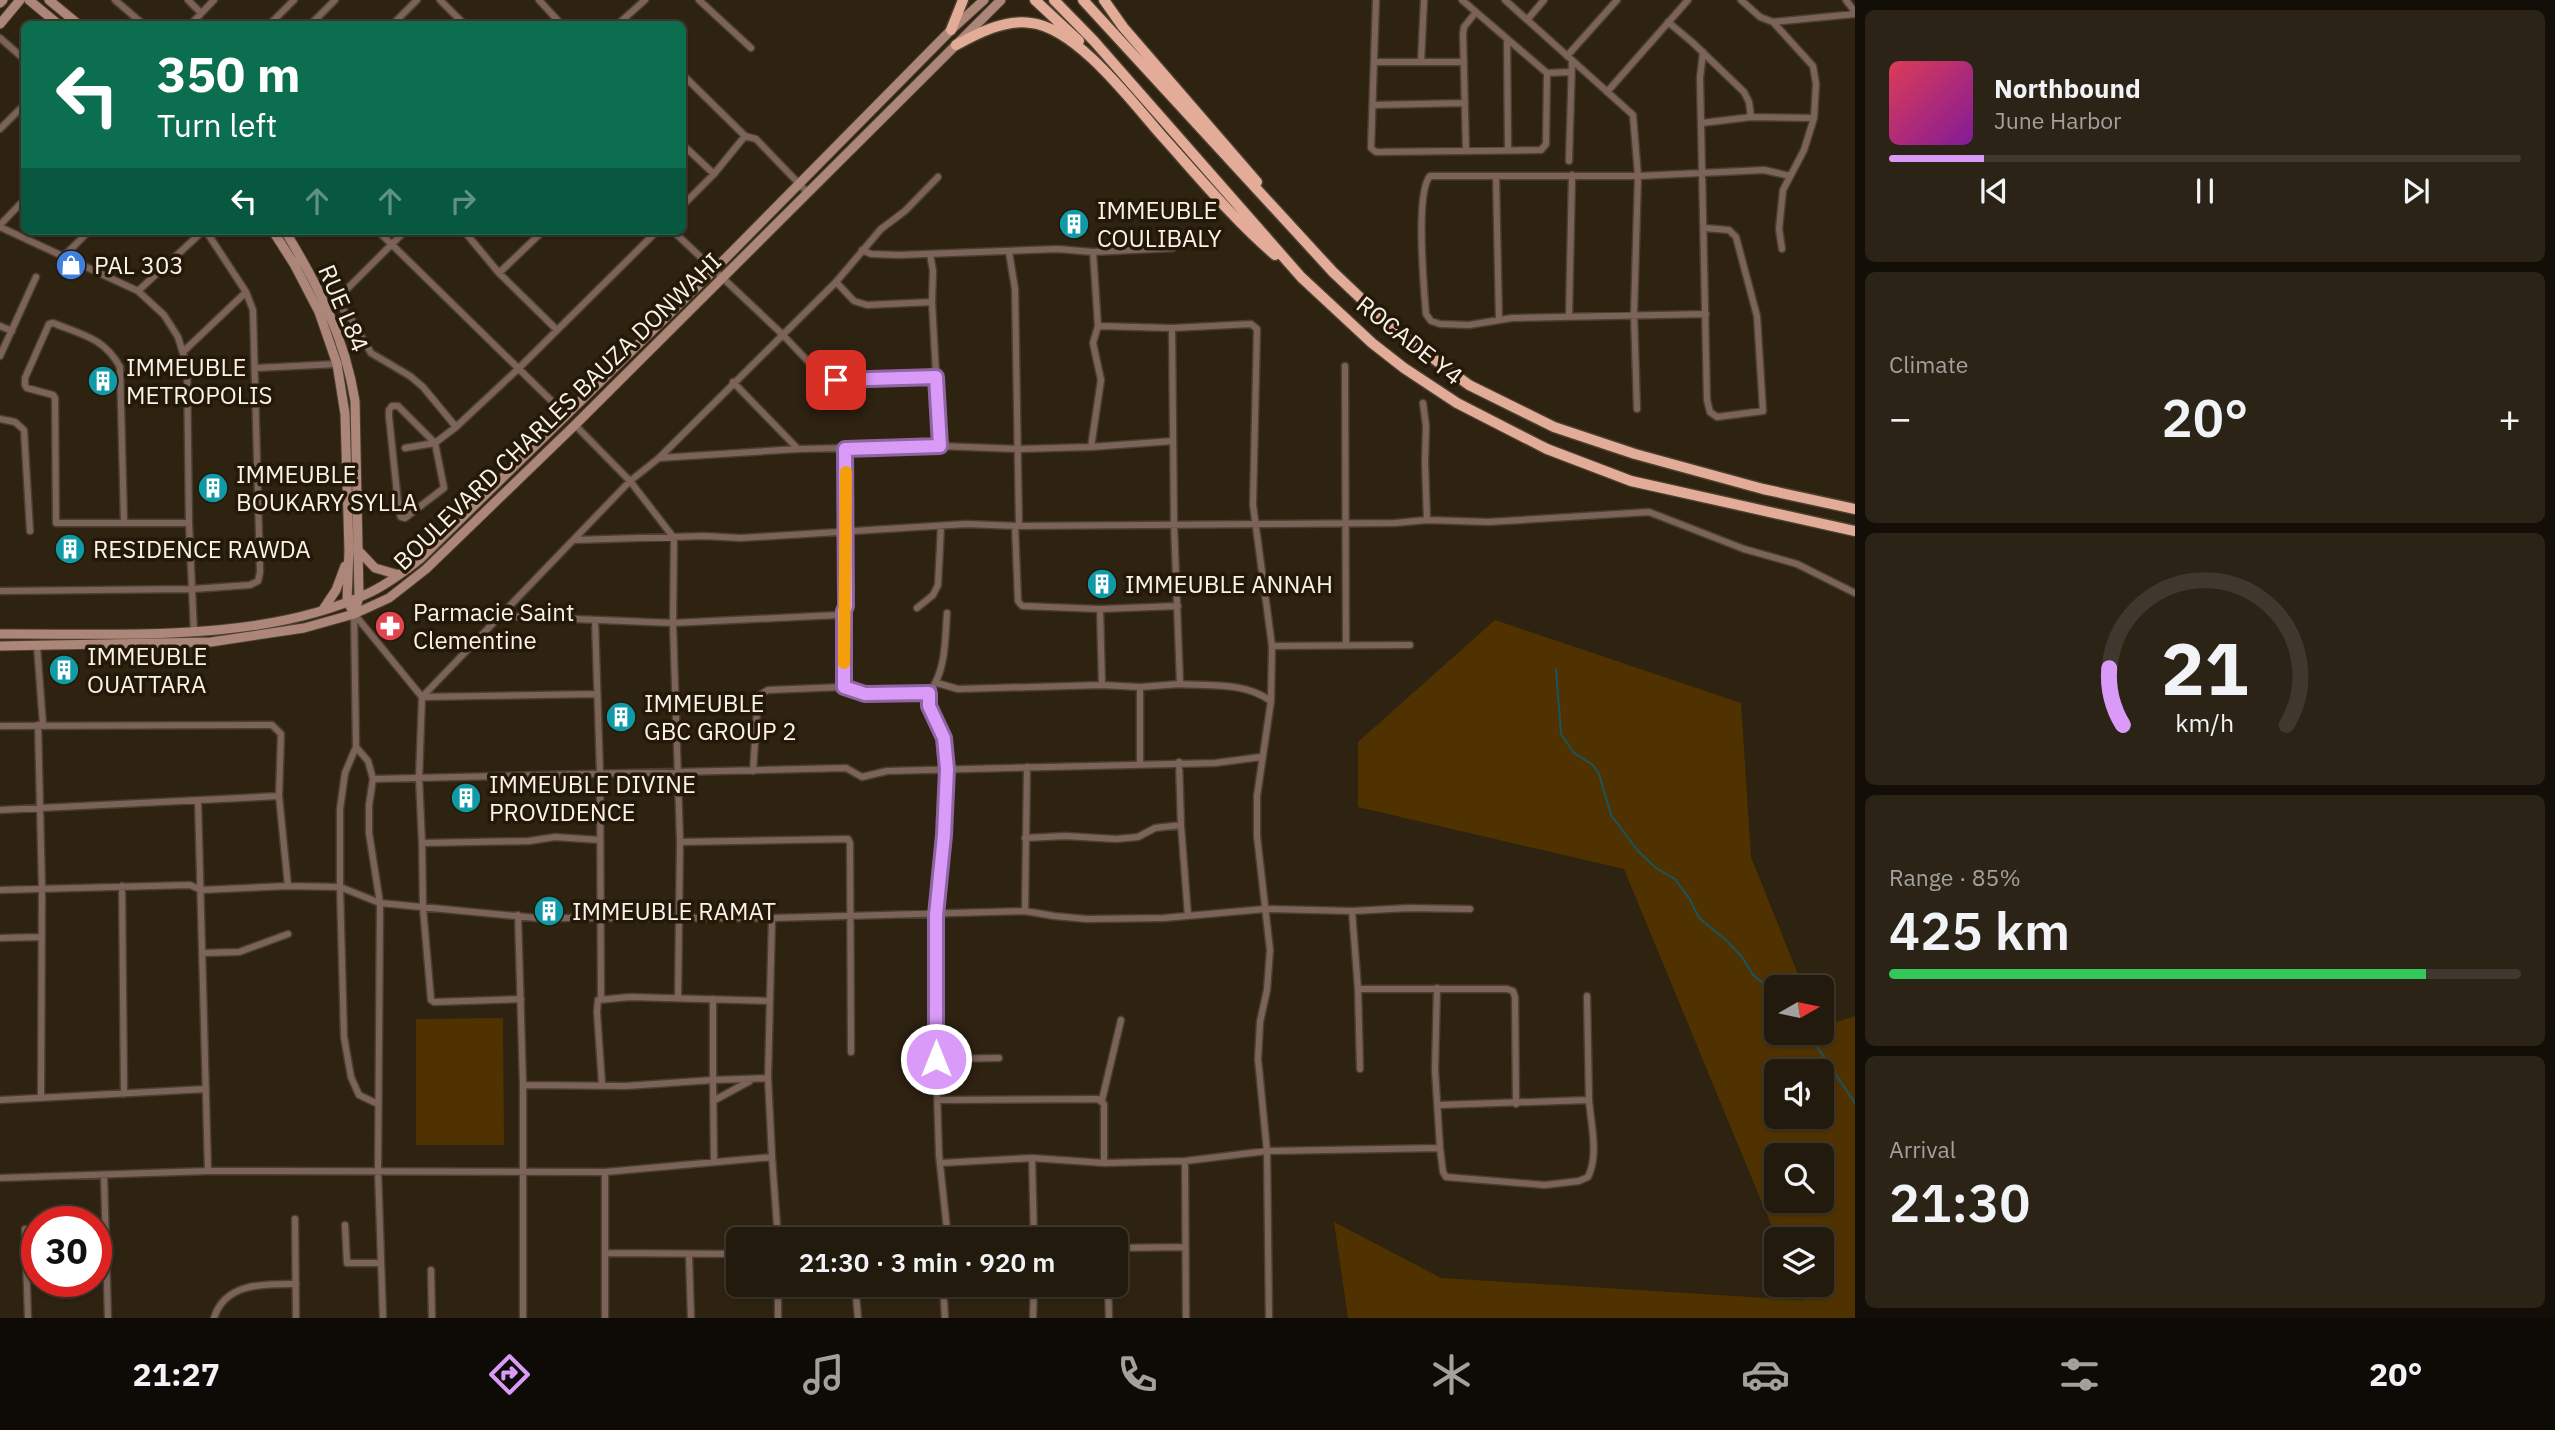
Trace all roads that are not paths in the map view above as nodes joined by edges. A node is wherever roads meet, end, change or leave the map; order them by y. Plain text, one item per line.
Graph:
1 (20, 0) edge
2 (29, 0) edge
3 (49, 0) edge
4 (115, 0) edge
5 (188, 0) edge
6 (214, 0) edge
7 (294, 0) edge
8 (335, 0) edge
9 (417, 0) edge
10 (440, 0) edge
11 (539, 0) edge
12 (645, 0) edge
13 (699, 0) edge
14 (963, 0) edge
15 (984, 0) edge
16 (1001, 0) edge
17 (1035, 0) edge
18 (1054, 0) edge
19 (1083, 0) edge
20 (1095, 0) edge
21 (1104, 0) edge
22 (1376, 0) edge
23 (1424, 0) edge
24 (1462, 0) edge
25 (1505, 0) edge
26 (1545, 0) edge
27 (1617, 0) edge
28 (1688, 0) edge
29 (1741, 0) edge
30 (1846, 0) edge
31 (1476, 12) junction
32 (201, 13) junction
33 (1855, 13) edge
34 (625, 18) junction
35 (1527, 20) junction
36 (54, 21) edge
37 (74, 21) edge
38 (140, 21) edge
39 (194, 21) edge
40 (273, 21) edge
41 (315, 21) edge
42 (397, 21) edge
43 (461, 21) edge
44 (559, 21) edge
45 (622, 21) edge
46 (628, 21) edge
47 (1668, 22) junction
48 (1773, 22) junction
49 (0, 24) edge
50 (1123, 27) junction
51 (951, 30) junction
52 (0, 38) edge
53 (1507, 39) junction
54 (956, 45) junction
55 (751, 48) dead end
56 (1703, 52) junction
57 (21, 57) edge
58 (1569, 58) junction
59 (1374, 62) junction
60 (1421, 62) junction
61 (1464, 62) junction
62 (1102, 68) junction
63 (1571, 72) junction
64 (1547, 74) junction
65 (686, 78) edge
66 (1607, 92) junction
67 (1465, 103) junction
68 (1373, 105) junction
69 (21, 108) edge
70 (1751, 117) junction
71 (1815, 118) junction
72 (1702, 123) junction
73 (0, 129) edge
74 (745, 136) junction
75 (686, 148) edge
76 (1466, 150) junction
77 (1508, 150) junction
78 (1569, 161) dead end
79 (1703, 173) junction
80 (714, 174) junction
81 (1572, 175) junction
82 (1496, 176) junction
83 (1638, 176) junction
84 (1790, 176) junction
85 (938, 177) dead end
86 (799, 184) junction
87 (808, 194) junction
88 (686, 202) edge
89 (21, 203) edge
90 (0, 226) edge
91 (1704, 228) junction
92 (85, 235) edge
93 (200, 235) edge
94 (208, 235) edge
95 (276, 235) edge
96 (287, 235) edge
97 (382, 235) edge
98 (401, 235) edge
99 (467, 235) edge
100 (539, 235) edge
101 (653, 235) edge
102 (677, 235) edge
103 (1304, 242) junction
104 (391, 245) junction
105 (1173, 248) dead end
106 (1782, 249) dead end
107 (862, 250) junction
108 (1009, 252) junction
109 (1093, 252) junction
110 (930, 254) junction
111 (63, 257) junction
112 (714, 270) junction
113 (499, 273) junction
114 (36, 277) dead end
115 (1301, 277) junction
116 (722, 279) junction
117 (836, 282) junction
118 (138, 290) junction
119 (246, 292) junction
120 (932, 302) junction
121 (331, 305) junction
122 (1634, 314) junction
123 (1706, 314) junction
124 (1569, 316) junction
125 (1499, 320) junction
126 (0, 326) edge
127 (1098, 326) junction
128 (1172, 328) junction
129 (557, 330) junction
130 (12, 331) junction
131 (782, 334) junction
132 (184, 351) junction
133 (0, 356) edge
134 (337, 365) junction
135 (1345, 366) dead end
136 (256, 368) junction
137 (518, 369) junction
138 (936, 377) junction
139 (733, 382) junction
140 (1423, 403) dead end
141 (1637, 409) dead end
142 (567, 416) junction
143 (0, 419) edge
144 (575, 425) junction
145 (457, 427) junction
146 (1173, 441) junction
147 (435, 443) junction
148 (940, 446) junction
149 (1091, 447) junction
150 (405, 448) dead end
151 (798, 449) junction
152 (845, 449) junction
153 (1019, 449) junction
154 (659, 458) junction
155 (630, 481) junction
156 (1855, 509) edge
157 (1427, 520) junction
158 (124, 522) junction
159 (189, 523) junction
160 (1257, 523) junction
161 (1174, 524) junction
162 (1347, 524) junction
163 (941, 526) junction
164 (1017, 526) junction
165 (30, 531) dead end
166 (847, 531) junction
167 (1855, 531) edge
168 (674, 538) junction
169 (574, 540) junction
170 (354, 551) junction
171 (399, 575) junction
172 (193, 589) junction
173 (0, 591) edge
174 (1855, 593) edge
175 (359, 597) junction
176 (347, 600) junction
177 (1178, 606) junction
178 (324, 608) junction
179 (916, 608) dead end
180 (1100, 609) junction
181 (844, 611) junction
182 (355, 614) junction
183 (947, 614) dead end
184 (500, 616) junction
185 (595, 620) junction
186 (673, 623) junction
187 (194, 632) junction
188 (0, 634) edge
189 (1346, 645) junction
190 (1410, 645) dead end
191 (0, 646) edge
192 (37, 646) junction
193 (1272, 646) junction
194 (937, 683) junction
195 (1180, 684) junction
196 (1102, 685) junction
197 (844, 687) junction
198 (1140, 687) junction
199 (929, 693) junction
200 (597, 694) junction
201 (422, 696) junction
202 (1271, 701) junction
203 (40, 725) junction
204 (0, 726) edge
205 (356, 747) junction
206 (1261, 757) junction
207 (1179, 762) junction
208 (1140, 763) junction
209 (1027, 767) junction
210 (947, 769) junction
211 (677, 771) junction
212 (753, 771) junction
213 (600, 773) junction
214 (419, 778) junction
215 (373, 779) junction
216 (279, 796) junction
217 (198, 801) junction
218 (40, 809) junction
219 (0, 810) edge
220 (1181, 825) junction
221 (1025, 838) junction
222 (600, 840) junction
223 (680, 842) junction
224 (422, 844) junction
225 (122, 886) junction
226 (288, 886) junction
227 (340, 887) junction
228 (42, 889) junction
229 (0, 890) edge
230 (201, 890) junction
231 (380, 903) junction
232 (423, 908) junction
233 (1265, 909) junction
234 (1469, 909) dead end
235 (1025, 911) junction
236 (1352, 911) junction
237 (518, 915) junction
238 (850, 915) junction
239 (936, 915) junction
240 (1188, 916) junction
241 (599, 917) junction
242 (678, 918) junction
243 (772, 918) junction
244 (288, 934) dead end
245 (40, 937) junction
246 (0, 938) edge
247 (202, 953) junction
248 (1437, 988) junction
249 (1358, 989) junction
250 (1587, 996) dead end
251 (678, 997) junction
252 (521, 999) junction
253 (601, 999) junction
254 (713, 999) junction
255 (770, 1001) junction
256 (1121, 1020) dead end
257 (850, 1052) dead end
258 (999, 1058) dead end
259 (936, 1059) junction
260 (1360, 1069) dead end
261 (768, 1078) junction
262 (754, 1079) junction
263 (713, 1080) junction
264 (602, 1084) junction
265 (523, 1085) junction
266 (206, 1089) junction
267 (124, 1094) junction
268 (41, 1098) junction
269 (0, 1100) edge
270 (938, 1100) junction
271 (1102, 1100) junction
272 (713, 1101) junction
273 (1589, 1101) junction
274 (378, 1104) junction
275 (1516, 1104) junction
276 (1438, 1105) junction
277 (1440, 1148) junction
278 (1267, 1151) junction
279 (772, 1157) junction
280 (1032, 1158) junction
281 (1185, 1161) junction
282 (714, 1162) junction
283 (940, 1163) junction
284 (1104, 1163) junction
285 (208, 1171) junction
286 (378, 1171) junction
287 (606, 1172) junction
288 (522, 1174) junction
289 (104, 1175) junction
290 (0, 1178) edge
291 (295, 1219) dead end
292 (345, 1225) dead end
293 (777, 1227) edge
294 (947, 1227) edge
295 (1034, 1227) edge
296 (1185, 1247) junction
297 (1128, 1248) edge
298 (606, 1253) junction
299 (726, 1254) edge
300 (689, 1255) junction
301 (381, 1263) junction
302 (431, 1270) dead end
303 (296, 1284) junction
304 (27, 1297) edge
305 (778, 1297) edge
306 (856, 1297) edge
307 (944, 1297) edge
308 (1034, 1297) edge
309 (1108, 1297) edge
310 (28, 1318) edge
311 (108, 1318) edge
312 (215, 1318) edge
313 (296, 1318) edge
314 (383, 1318) edge
315 (432, 1318) edge
316 (523, 1318) edge
317 (605, 1318) edge
318 (691, 1318) edge
319 (778, 1318) edge
320 (858, 1318) edge
321 (946, 1318) edge
322 (1033, 1318) edge
323 (1109, 1318) edge
324 (1186, 1318) edge
325 (1269, 1318) edge

1 - 49 main road
2 - 36 main road
3 - 37 main road
4 - 38 street
5 - 32 street
6 - 32 street
7 - 40 street
8 - 41 street
9 - 42 street
10 - 43 street
11 - 44 street
12 - 34 street
13 - 55 street
14 - 51 highway
15 - 51 main road, BOULEVARD CHARLES BAUZA DONWAHI
16 - 54 main road, BOULEVARD CHARLES BAUZA DONWAHI
17 - 62 highway
18 - 115 highway, ROCADE Y4
19 - 103 highway, ROCADE Y4
20 - 50 highway
21 - 50 highway
22 - 59 street
23 - 60 street
24 - 31 street
25 - 35 street
26 - 35 street
27 - 58 street
28 - 47 street
29 - 48 street
30 - 33 street
31 - 53 street
31 - 61 street
32 - 39 street
33 - 48 street
34 - 45 street
34 - 46 street
35 - 58 street
47 - 56 street
47 - 66 street
48 - 71 street
50 - 103 highway
51 - 86 main road, BOULEVARD CHARLES BAUZA DONWAHI
52 - 57 street
53 - 64 street
53 - 77 street
54 - 62 highway
54 - 87 main road, BOULEVARD CHARLES BAUZA DONWAHI
56 - 70 street
56 - 72 street
58 - 63 street
58 - 66 street
59 - 60 street
59 - 68 street
60 - 61 street
61 - 67 street
62 - 115 highway
63 - 64 street
63 - 78 street
64 - 77 street
65 - 74 street
66 - 83 street
67 - 68 street
67 - 76 street
68 - 76 street
69 - 73 street
70 - 71 street
70 - 72 street
71 - 84 street
72 - 79 street
74 - 80 street
74 - 86 street
75 - 80 street
76 - 77 street
79 - 83 street
79 - 84 street
79 - 91 street
80 - 88 street
81 - 82 street
81 - 83 street
81 - 124 street
82 - 125 street
82 - 125 street
83 - 122 street
84 - 106 street
85 - 107 street
86 - 87 street
86 - 112 main road, BOULEVARD CHARLES BAUZA DONWAHI
87 - 116 main road, BOULEVARD CHARLES BAUZA DONWAHI
89 - 90 street
90 - 111 street
91 - 123 street
91 - 123 street
92 - 111 street
93 - 118 street
94 - 119 street
95 - 134 main road
96 - 121 main road, RUE L84
97 - 104 street
98 - 104 street
99 - 113 street
100 - 113 street
101 - 129 street
102 - 112 street
103 - 156 highway, ROCADE Y4
104 - 121 street
104 - 137 street
105 - 109 street
107 - 110 street
107 - 117 street
108 - 109 street
108 - 110 street
108 - 153 street
109 - 127 street
110 - 120 street
111 - 118 street
112 - 116 street
112 - 142 main road, BOULEVARD CHARLES BAUZA DONWAHI
113 - 129 street
114 - 130 street
115 - 167 highway, ROCADE Y4
116 - 131 street
116 - 144 main road, BOULEVARD CHARLES BAUZA DONWAHI
117 - 120 street
117 - 131 street
118 - 132 street
119 - 132 street
119 - 136 street
120 - 138 street
121 - 145 street
121 - 170 main road, RUE L84
122 - 123 street
122 - 124 street
122 - 141 street
124 - 125 street
126 - 130 street
127 - 128 street
127 - 149 street
128 - 146 street
128 - 160 street
129 - 137 street
130 - 133 street
131 - 138 street
131 - 139 street
132 - 159 street
134 - 136 street
134 - 170 main road
135 - 162 street
136 - 172 street
137 - 142 street
137 - 145 street
138 - 148 street
139 - 151 street
139 - 154 street
140 - 157 street
142 - 171 main road, BOULEVARD CHARLES BAUZA DONWAHI
143 - 165 street
144 - 155 street
144 - 182 main road, BOULEVARD CHARLES BAUZA DONWAHI
145 - 147 street
146 - 149 street
146 - 161 street
147 - 147 street
147 - 150 street
148 - 152 street
148 - 153 street
149 - 153 street
151 - 152 street
151 - 154 street
152 - 166 street
153 - 164 street
154 - 155 street
155 - 168 street
155 - 169 street
157 - 162 street
157 - 174 street
158 - 158 street
158 - 159 street
159 - 172 street
160 - 161 street
160 - 162 street
160 - 193 street
161 - 164 street
161 - 177 street
162 - 189 street
163 - 164 street
163 - 166 street
163 - 179 street
164 - 180 street
166 - 168 street
166 - 181 street
168 - 169 street
168 - 186 street
169 - 184 street
170 - 171 main road
170 - 175 main road, RUE L84
170 - 176 main road
170 - 178 main road
171 - 175 main road, BOULEVARD CHARLES BAUZA DONWAHI
172 - 173 street
172 - 187 street
175 - 176 main road, BOULEVARD CHARLES BAUZA DONWAHI
175 - 182 main road, RUE L84
176 - 178 main road, BOULEVARD CHARLES BAUZA DONWAHI
176 - 182 main road
177 - 180 street
177 - 195 street
178 - 187 main road, BOULEVARD CHARLES BAUZA DONWAHI
180 - 196 street
181 - 186 street
181 - 197 street
182 - 192 main road, BOULEVARD CHARLES BAUZA DONWAHI
182 - 201 street
182 - 205 street
183 - 194 street
184 - 185 street
184 - 201 street
185 - 186 street
185 - 200 street
186 - 211 street
187 - 188 main road, BOULEVARD CHARLES BAUZA DONWAHI
189 - 190 street
189 - 193 street
191 - 192 main road, BOULEVARD CHARLES BAUZA DONWAHI
192 - 203 street
193 - 202 street
194 - 196 street
194 - 199 street
195 - 198 street
195 - 202 street
196 - 198 street
197 - 199 street
197 - 212 street
198 - 208 street
199 - 210 street
200 - 201 street
200 - 213 street
201 - 214 street
202 - 206 street
203 - 204 street
203 - 216 street
203 - 218 street
205 - 215 street
205 - 227 street
206 - 207 street
206 - 233 street
207 - 208 street
207 - 220 street
208 - 209 street
209 - 210 street
209 - 221 street
210 - 212 street
210 - 239 street
211 - 212 street
211 - 213 street
211 - 223 street
213 - 214 street
213 - 222 street
214 - 215 street
214 - 224 street
215 - 231 street
216 - 217 street
216 - 226 street
217 - 218 street
217 - 230 street
218 - 219 street
218 - 228 street
220 - 221 street
220 - 240 street
221 - 235 street
222 - 224 street
222 - 241 street
223 - 238 street
223 - 242 street
224 - 232 street
225 - 228 street
225 - 230 street
225 - 267 street
226 - 227 street
226 - 230 street
227 - 231 street
227 - 274 street
228 - 229 street
228 - 245 street
230 - 247 street
231 - 232 street
231 - 274 street
232 - 237 street
232 - 252 street
233 - 236 street
233 - 240 street
233 - 278 street
234 - 236 street
235 - 239 street
235 - 240 street
236 - 249 street
237 - 241 street
237 - 252 street
238 - 239 street
238 - 243 street
238 - 257 street
239 - 259 street
241 - 242 street
241 - 253 street
242 - 243 street
242 - 251 street
243 - 255 street
244 - 247 street
245 - 246 street
245 - 268 street
247 - 266 street
248 - 249 street
248 - 275 street
248 - 276 street
249 - 260 street
250 - 273 street
251 - 253 street
251 - 254 street
252 - 265 street
253 - 264 street
254 - 255 street
254 - 263 street
255 - 261 street
256 - 271 street
258 - 259 street
259 - 270 street
261 - 262 street
261 - 279 street
262 - 263 street
262 - 272 street
263 - 264 street
263 - 272 street
264 - 265 street
265 - 288 street
266 - 267 street
266 - 285 street
267 - 268 street
268 - 269 street
270 - 271 street
270 - 283 street
271 - 284 street
272 - 282 street
273 - 275 street
273 - 277 street
274 - 286 street
275 - 276 street
276 - 277 street
277 - 278 street
278 - 281 street
278 - 325 street
279 - 282 street
279 - 293 street
280 - 283 street
280 - 284 street
280 - 295 street
281 - 284 street
281 - 296 street
282 - 287 street
283 - 294 street
285 - 286 street
285 - 289 street
286 - 288 street
286 - 301 street
287 - 288 street
287 - 298 street
288 - 316 street
289 - 290 street
289 - 311 street
291 - 303 street
292 - 301 street
296 - 297 street
296 - 324 street
298 - 300 street
298 - 317 street
299 - 300 street
300 - 318 street
301 - 314 street
302 - 315 street
303 - 312 street
303 - 313 street
304 - 310 street
305 - 319 street
306 - 320 street
307 - 321 street
308 - 322 street
309 - 323 street

